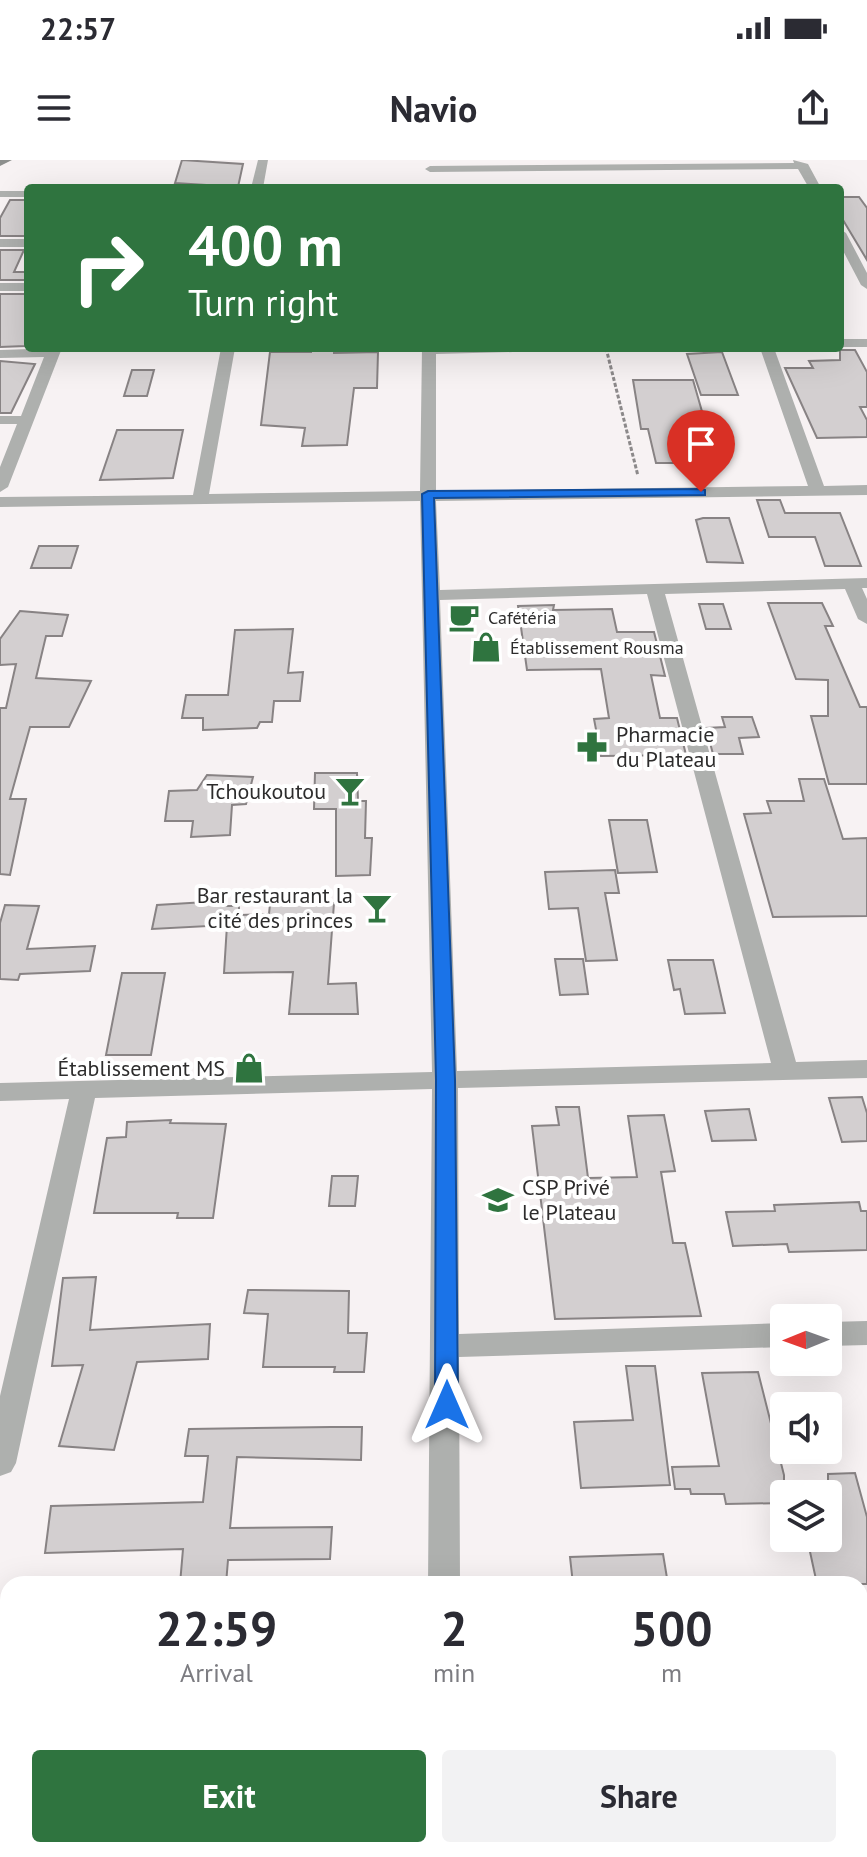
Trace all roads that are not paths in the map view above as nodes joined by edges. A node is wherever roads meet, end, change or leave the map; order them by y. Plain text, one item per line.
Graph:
1 (7, 160) edge
2 (263, 160) edge
3 (0, 163) edge
4 (801, 163) edge
5 (429, 169) edge
6 (258, 184) edge
7 (813, 184) edge
8 (0, 194) edge
9 (24, 194) edge
10 (844, 241) edge
11 (0, 243) edge
12 (24, 243) edge
13 (863, 281) edge
14 (0, 287) edge
15 (24, 287) edge
16 (844, 343) edge
17 (867, 343) edge
18 (36, 352) edge
19 (54, 352) edge
20 (227, 352) edge
21 (429, 352) edge
22 (768, 352) edge
23 (0, 354) edge
24 (0, 420) edge
25 (26, 420) junction
26 (0, 487) edge
27 (867, 490) edge
28 (818, 491) junction
29 (428, 494) junction
30 (200, 499) junction
31 (0, 502) edge
32 (859, 583) edge
33 (654, 587) junction
34 (432, 595) junction
35 (867, 619) edge
36 (867, 1069) edge
37 (786, 1071) junction
38 (445, 1080) junction
39 (84, 1090) junction
40 (0, 1092) edge
41 (867, 1333) edge
42 (842, 1334) edge
43 (770, 1335) edge
44 (447, 1346) junction
45 (0, 1463) edge
46 (444, 1576) edge

1 - 3 street
2 - 6 street
4 - 5 street
4 - 7 street
8 - 9 street
10 - 13 street
11 - 12 street
14 - 15 street
16 - 17 street
18 - 23 street
19 - 25 street
20 - 30 street
21 - 29 street
22 - 28 street
24 - 25 street
25 - 26 street
27 - 28 street
28 - 29 street
29 - 30 street
29 - 34 street
30 - 31 street
32 - 33 street
32 - 35 street
33 - 34 street
33 - 37 street
34 - 38 street
36 - 37 street
37 - 38 street
38 - 39 street
38 - 44 street
39 - 40 street
39 - 45 street
41 - 42 street
43 - 44 street
44 - 46 street

